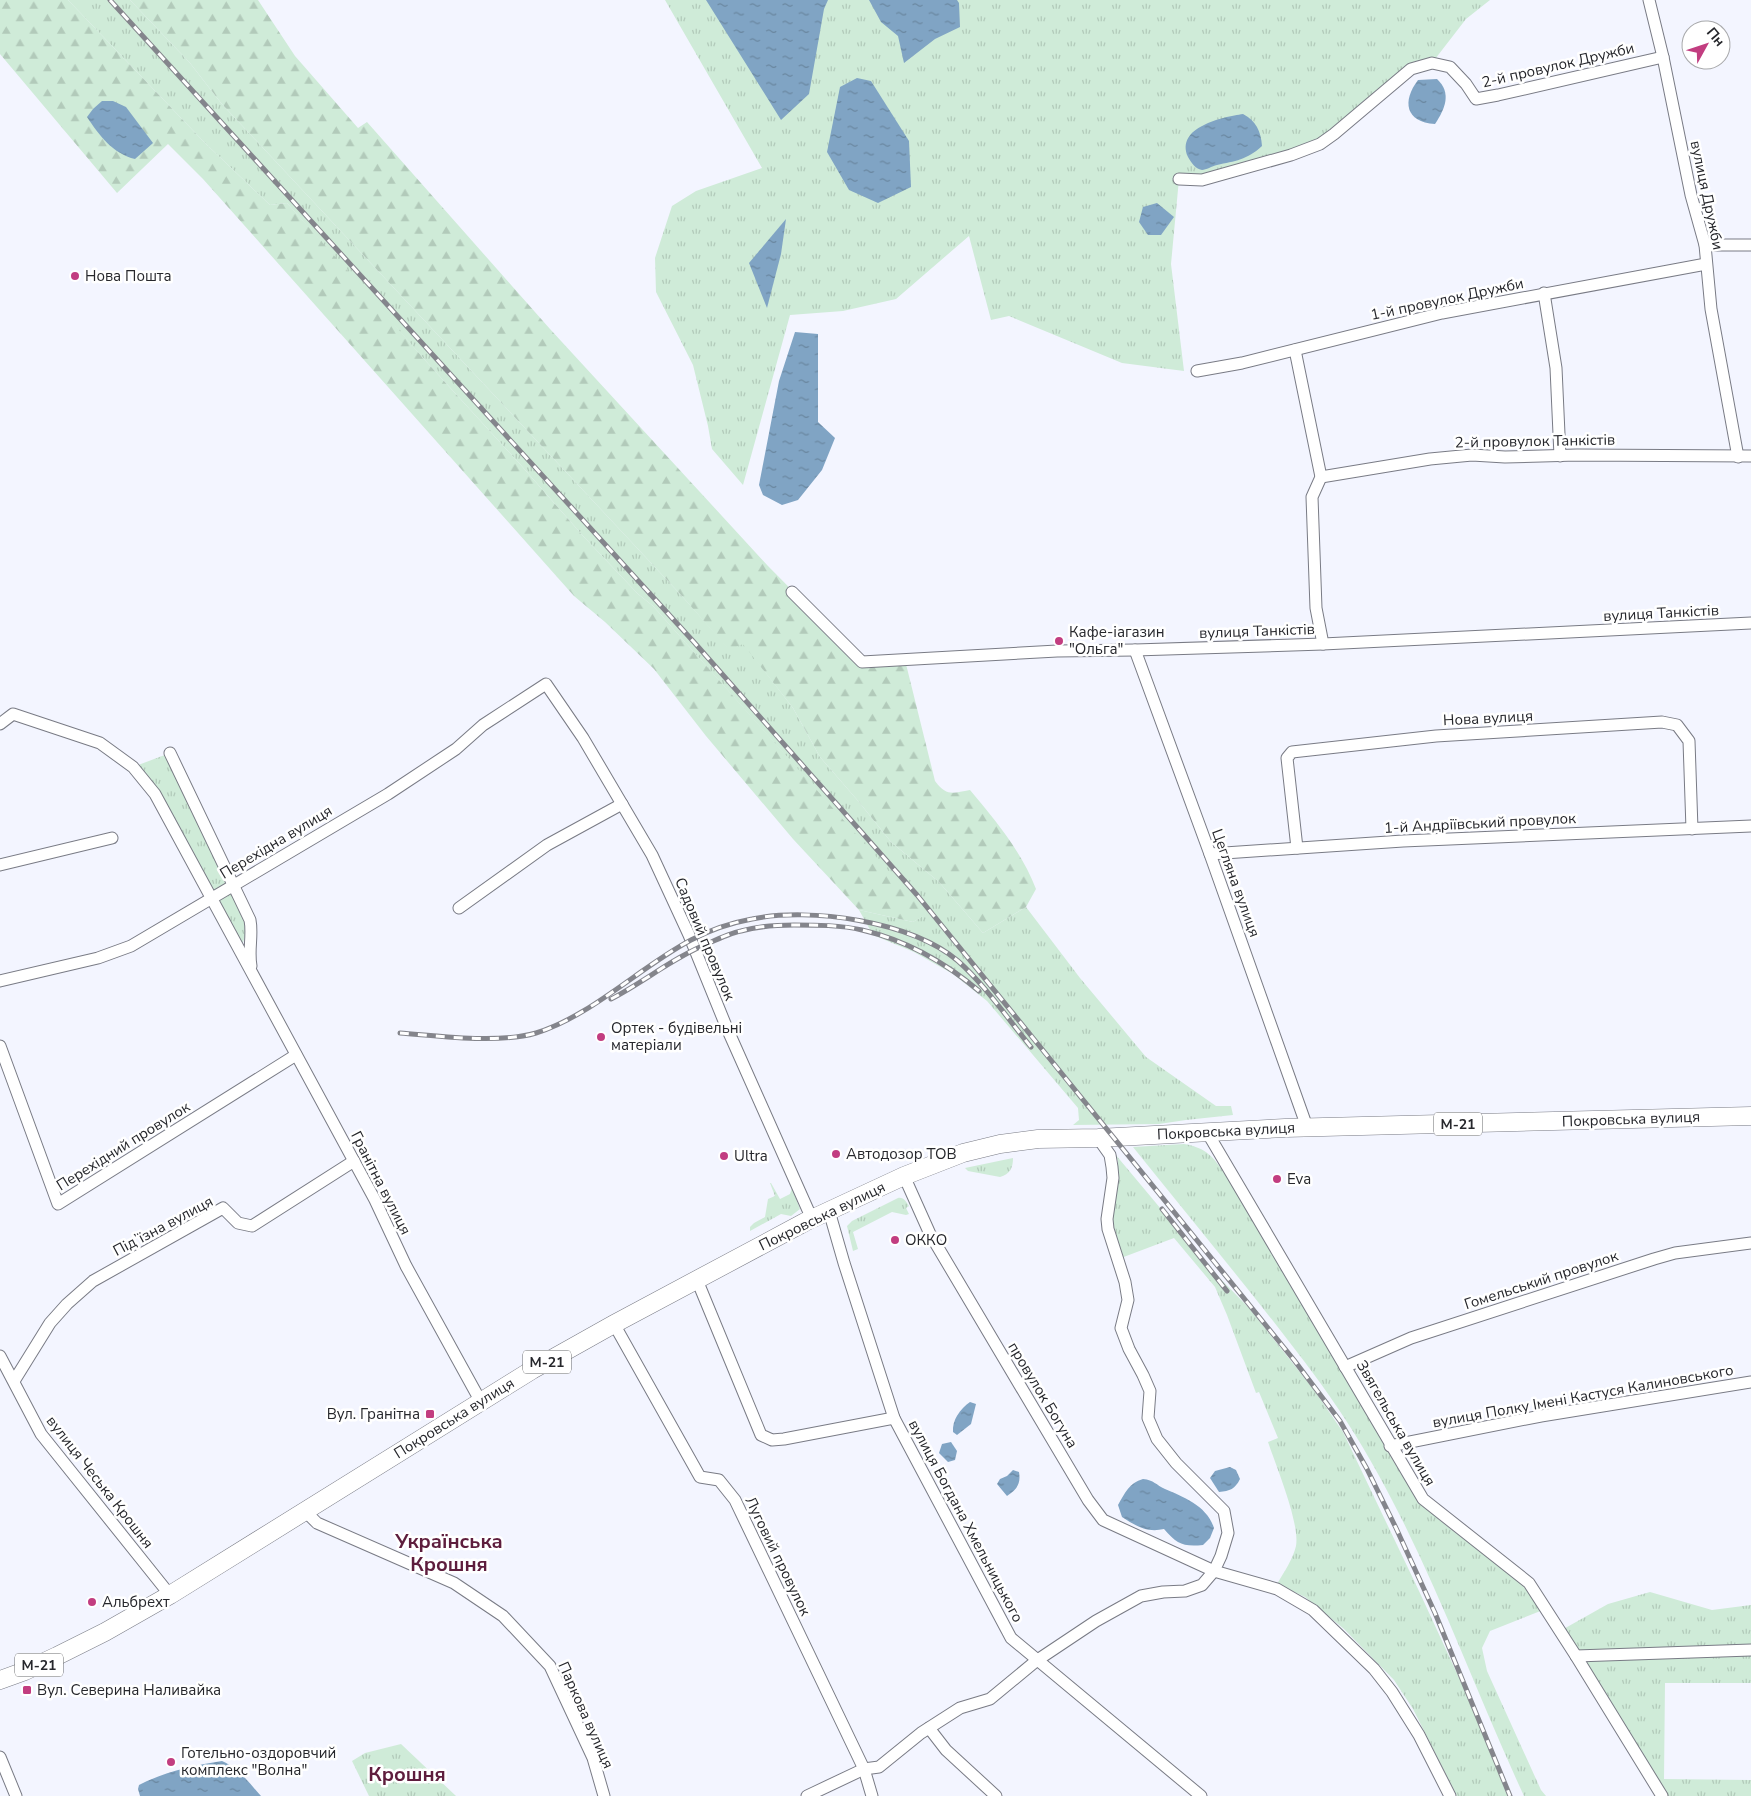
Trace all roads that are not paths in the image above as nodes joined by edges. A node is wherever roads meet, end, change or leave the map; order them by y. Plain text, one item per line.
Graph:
1 (1648, 0) edge
2 (1663, 57) junction
3 (1179, 178) dead end
4 (1751, 245) edge
5 (1705, 246) junction
6 (1706, 264) junction
7 (1544, 293) junction
8 (1295, 350) junction
9 (1197, 371) dead end
10 (1560, 456) junction
11 (1751, 456) edge
12 (1738, 457) junction
13 (1321, 477) junction
14 (792, 592) dead end
15 (1751, 623) edge
16 (1323, 644) junction
17 (1135, 650) junction
18 (546, 684) joint
19 (0, 724) edge
20 (170, 753) dead end
21 (622, 804) junction
22 (1751, 826) edge
23 (1692, 829) junction
24 (112, 838) dead end
25 (1297, 848) junction
26 (1210, 854) junction
27 (0, 865) edge
28 (233, 886) junction
29 (212, 898) junction
30 (459, 908) dead end
31 (254, 978) junction
32 (0, 981) edge
33 (0, 1046) edge
34 (296, 1055) junction
35 (1751, 1116) edge
36 (1308, 1127) junction
37 (1207, 1132) junction
38 (1098, 1138) junction
39 (354, 1161) junction
40 (904, 1176) junction
41 (829, 1211) junction
42 (812, 1219) junction
43 (1751, 1243) edge
44 (697, 1280) junction
45 (614, 1324) junction
46 (0, 1356) edge
47 (1346, 1367) junction
48 (14, 1381) junction
49 (1751, 1382) edge
50 (481, 1402) junction
51 (894, 1418) junction
52 (1390, 1446) junction
53 (306, 1512) junction
54 (1214, 1571) junction
55 (170, 1596) junction
56 (1751, 1650) edge
57 (1576, 1656) junction
58 (1036, 1661) junction
59 (0, 1680) edge
60 (929, 1728) junction
61 (0, 1758) edge
62 (864, 1769) junction
63 (16, 1796) edge
64 (604, 1796) edge
65 (807, 1796) edge
66 (872, 1796) edge
67 (996, 1796) edge
68 (1201, 1796) edge
69 (1450, 1796) edge
70 (1662, 1796) edge

1 - 2 street, вулиця Дружби
2 - 3 street, 2-й провулок Дружби
2 - 5 street, вулиця Дружби
4 - 5 street
5 - 6 street, вулиця Дружби
6 - 7 street, 1-й провулок Дружби
6 - 12 street, вулиця Дружби
7 - 8 street, 1-й провулок Дружби
7 - 10 street
8 - 9 street, 1-й провулок Дружби
8 - 13 street
10 - 12 street, 2-й провулок Танкістів
10 - 13 street, 2-й провулок Танкістів
11 - 12 street, 2-й провулок Танкістів
13 - 16 street
14 - 17 street, вулиця Танкістів
15 - 16 street, вулиця Танкістів
16 - 17 street, вулиця Танкістів
17 - 26 street, Цегляна вулиця
18 - 21 street, Садовий провулок
18 - 28 street, Перехідна вулиця
19 - 29 street, Гранітна вулиця
20 - 28 street, Гранітна вулиця
21 - 30 street
21 - 42 street, Садовий провулок
22 - 23 street, 1-й Андріївський провулок
23 - 25 street, 1-й Андріївський провулок
23 - 25 street, Нова вулиця
24 - 27 street
25 - 26 street, 1-й Андріївський провулок
26 - 36 street, Цегляна вулиця
28 - 29 street, Перехідна вулиця
28 - 31 street, Гранітна вулиця
29 - 31 street, Гранітна вулиця
29 - 32 street, Перехідна вулиця
31 - 34 street, Гранітна вулиця
33 - 34 street, Перехідний провулок
34 - 39 street, Гранітна вулиця
35 - 36 highway, Покровська вулиця / М-21
36 - 37 highway, Покровська вулиця / М-21
37 - 38 highway, Покровська вулиця / М-21
37 - 47 street, Звягельська вулиця
38 - 40 highway, Покровська вулиця / М-21
38 - 54 street
39 - 48 street, Підʼїзна вулиця
39 - 50 street, Гранітна вулиця
40 - 41 highway, Покровська вулиця / М-21
40 - 54 street, провулок Богуна
41 - 42 highway, Покровська вулиця / М-21
41 - 51 street, вулиця Богдана Хмельницького
42 - 44 highway, Покровська вулиця / М-21
43 - 47 street, Гомельський провулок
44 - 45 highway, Покровська вулиця / М-21
44 - 51 street
45 - 50 highway, Покровська вулиця / М-21
45 - 62 street, Луговий провулок
46 - 48 street, вулиця Чеська Крошня
47 - 52 street, Звягельська вулиця
48 - 55 street, вулиця Чеська Крошня
49 - 52 street, вулиця Полку Імені Кастуся Калиновського
50 - 53 highway, Покровська вулиця / М-21
51 - 58 street, вулиця Богдана Хмельницького
52 - 57 street, Звягельська вулиця
53 - 55 highway, Покровська вулиця / М-21
53 - 64 street, Паркова вулиця
54 - 58 street
54 - 69 street, провулок Богуна
55 - 59 highway, Покровська вулиця / М-21
56 - 57 street
57 - 70 street, Звягельська вулиця
58 - 60 street
58 - 68 street, вулиця Богдана Хмельницького
60 - 62 street
60 - 67 street
61 - 63 street
62 - 65 street
62 - 66 street

